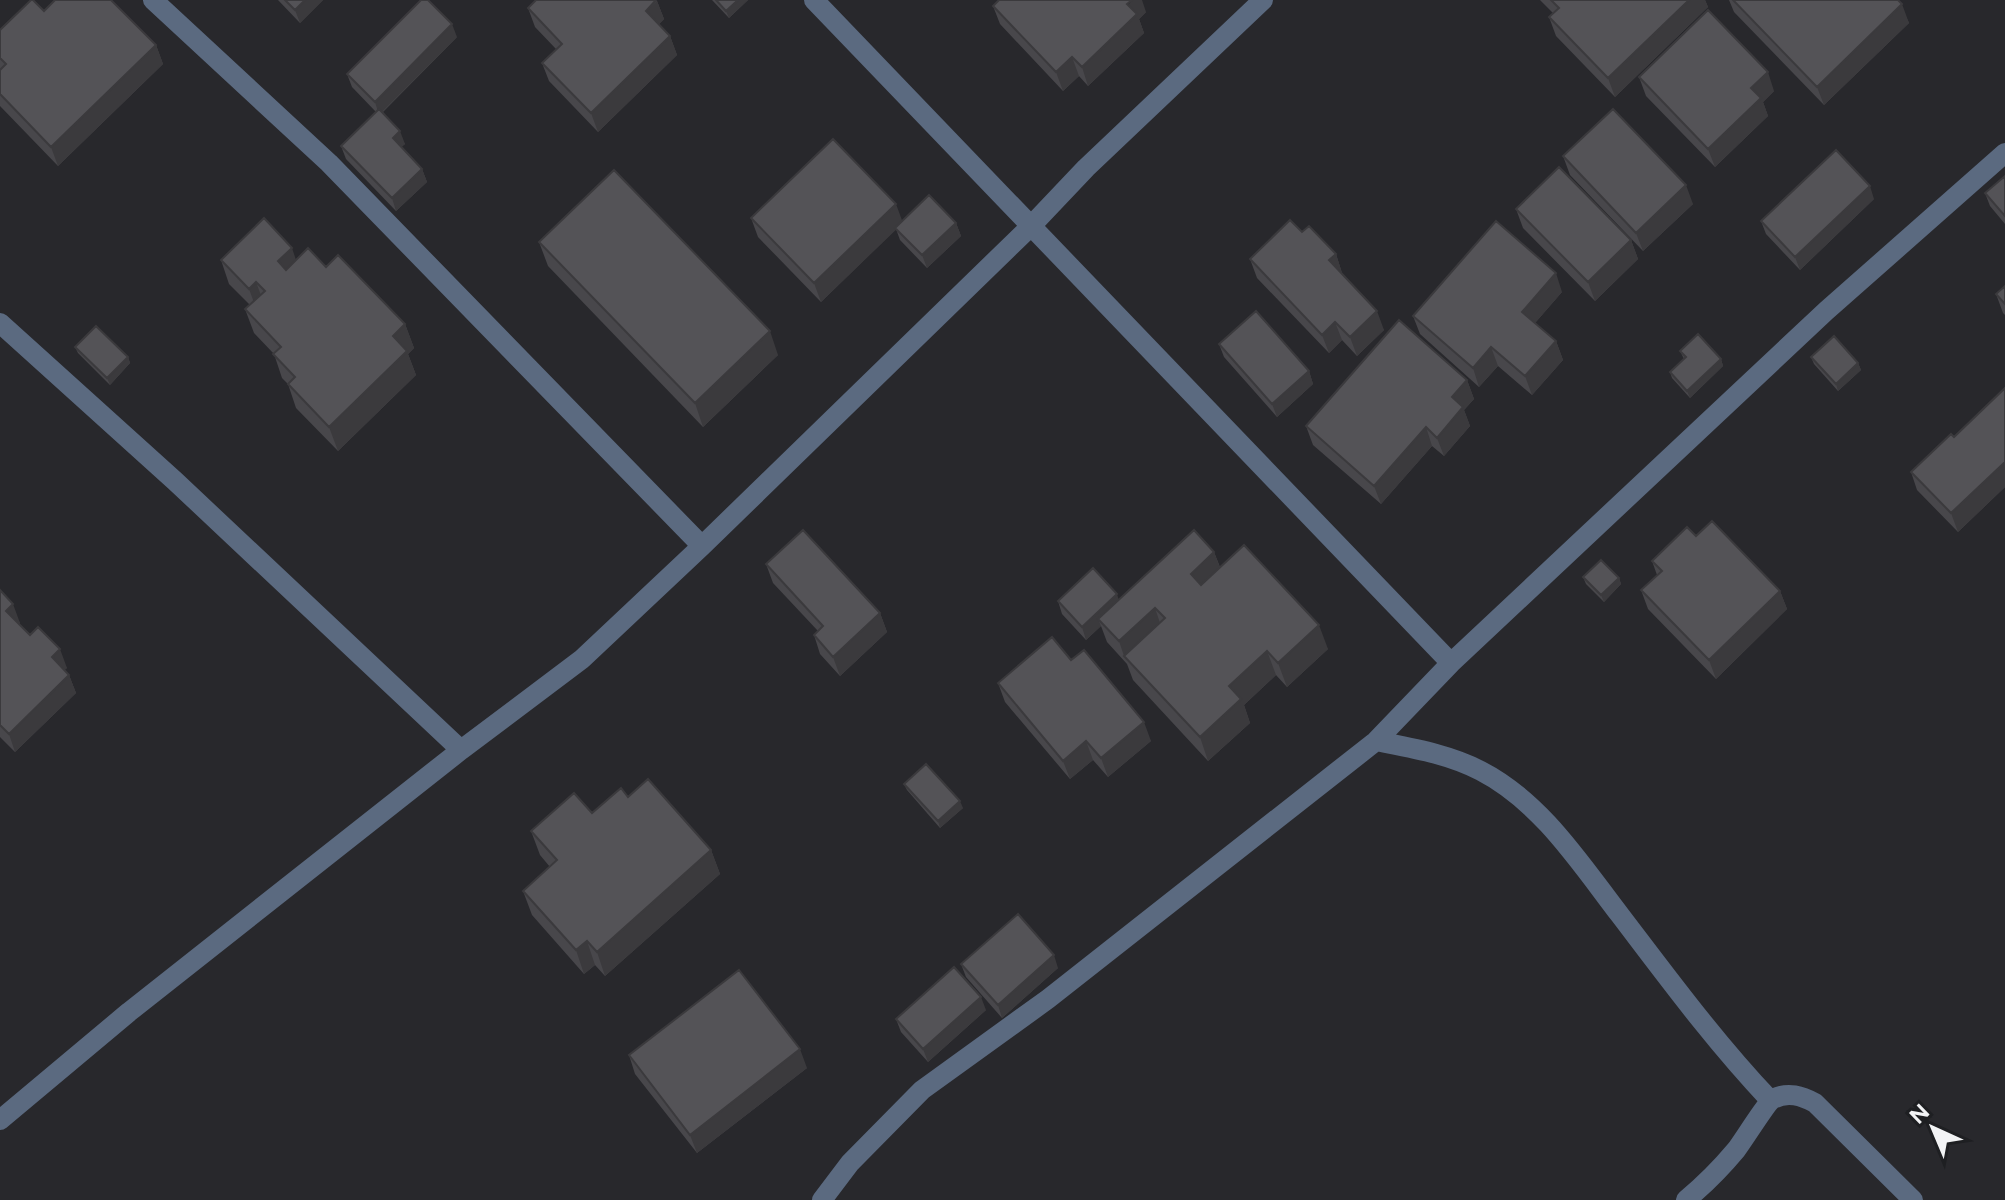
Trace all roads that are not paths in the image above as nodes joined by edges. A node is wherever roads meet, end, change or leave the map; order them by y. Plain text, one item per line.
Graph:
1 (153, 0) edge
2 (814, 0) edge
3 (1263, 0) edge
4 (2005, 153) edge
5 (1031, 226) junction
6 (0, 323) edge
7 (702, 546) junction
8 (1451, 663) junction
9 (1376, 741) junction
10 (461, 750) junction
11 (1770, 1100) junction
12 (0, 1120) edge
13 (822, 1200) edge
14 (1686, 1200) edge
15 (1913, 1200) edge

1 - 7 street
2 - 5 street
3 - 5 street
4 - 8 street
5 - 7 street
5 - 8 street
6 - 10 street
7 - 10 street
8 - 9 street
9 - 11 street
9 - 13 street
10 - 12 street
11 - 14 street
11 - 15 street

